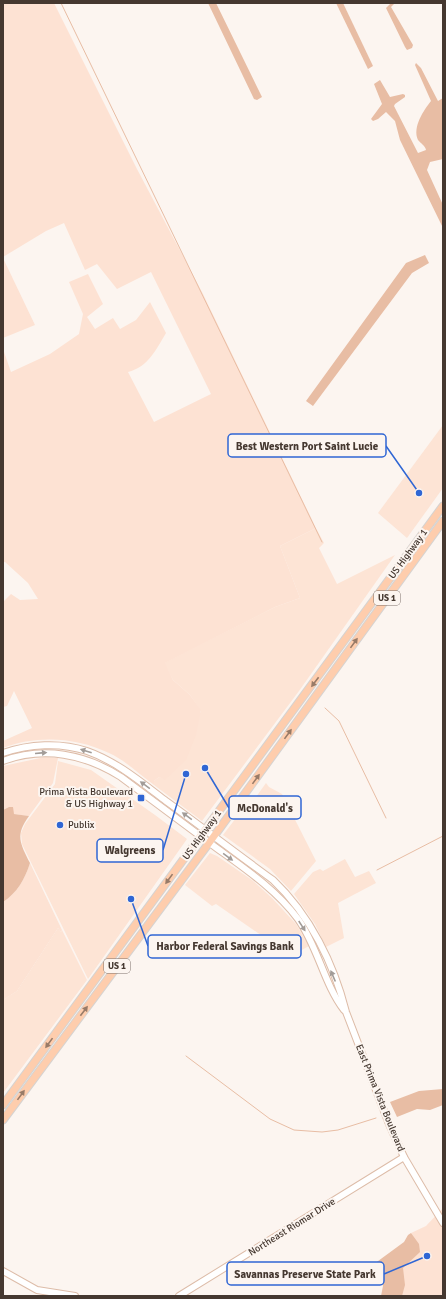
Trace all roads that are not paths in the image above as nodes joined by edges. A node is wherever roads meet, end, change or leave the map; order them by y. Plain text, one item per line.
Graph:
1 (443, 506) edge
2 (443, 521) edge
3 (338, 650) junction
4 (330, 661) junction
5 (331, 675) junction
6 (325, 684) junction
7 (3, 753) edge
8 (3, 761) edge
9 (206, 830) junction
10 (201, 836) junction
11 (214, 836) junction
12 (209, 843) junction
13 (72, 1012) junction
14 (346, 1012) junction
15 (61, 1026) junction
16 (70, 1030) junction
17 (60, 1042) junction
18 (3, 1105) edge
19 (3, 1120) edge
20 (404, 1157) junction
21 (443, 1223) edge
22 (3, 1266) edge
23 (3, 1271) edge
24 (41, 1293) edge
25 (75, 1296) edge
26 (179, 1296) edge

1 - 3 main road, US Highway 1 / US 1
5 -> 2 main road, US Highway 1 / US 1
3 - 4 main road, US Highway 1 / US 1
3 - 5 main road
4 - 6 main road
4 -> 9 main road, US Highway 1 / US 1
5 - 6 main road, US Highway 1 / US 1
11 -> 6 main road, US Highway 1 / US 1
9 -> 7 street, East Prima Vista Boulevard
8 -> 10 street, East Prima Vista Boulevard
9 - 10 main road, US Highway 1 / US 1
9 - 11 street, East Prima Vista Boulevard
10 - 12 street, East Prima Vista Boulevard
10 -> 13 main road, US Highway 1 / US 1
11 - 12 main road, US Highway 1 / US 1
14 -> 11 street, East Prima Vista Boulevard
12 -> 14 street, East Prima Vista Boulevard
16 -> 12 main road, US Highway 1 / US 1
13 - 15 main road, US Highway 1 / US 1
13 - 16 main road
14 - 20 street, East Prima Vista Boulevard
15 - 17 main road
15 -> 18 main road, US Highway 1 / US 1
16 - 17 main road, US Highway 1 / US 1
19 -> 17 main road, US Highway 1 / US 1
20 - 21 street, East Prima Vista Boulevard
20 - 26 street, Northeast Riomar Drive
22 - 24 street
23 - 24 street
24 - 25 street

